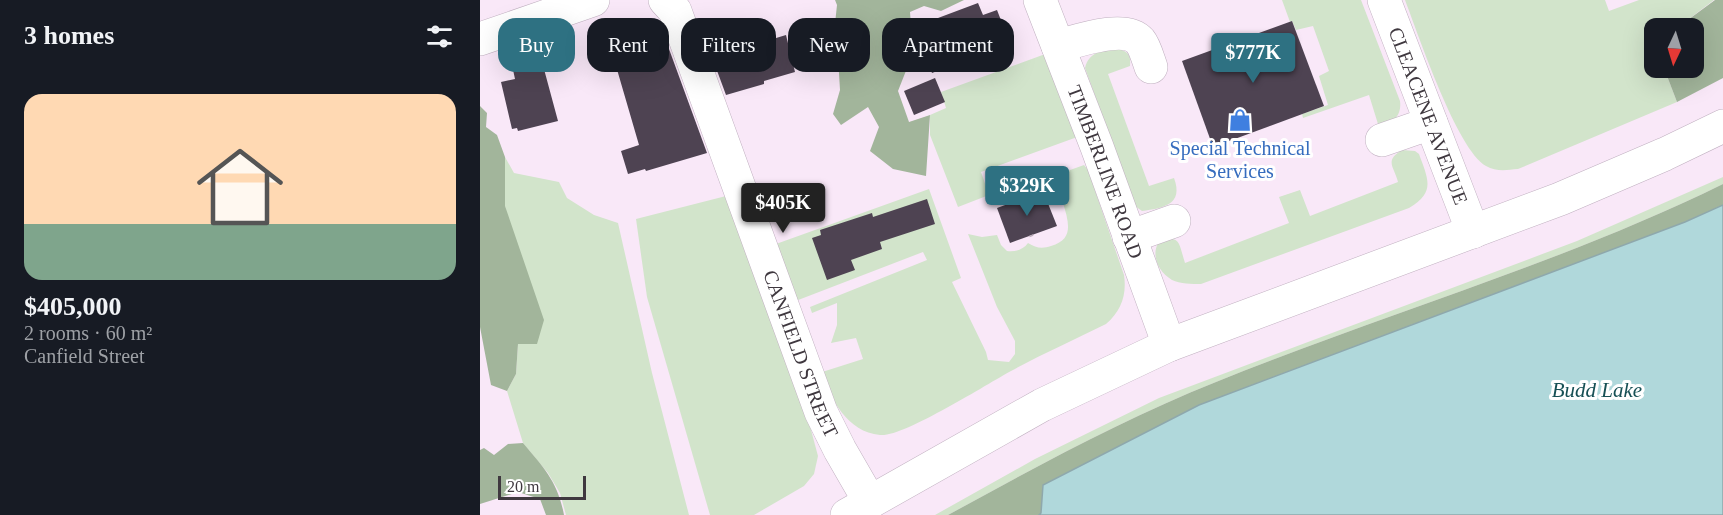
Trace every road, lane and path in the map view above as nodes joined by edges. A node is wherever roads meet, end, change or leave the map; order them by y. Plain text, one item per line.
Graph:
1 (593, 0) edge
2 (664, 0) edge
3 (1040, 0) edge
4 (1384, 0) edge
5 (480, 39) edge
6 (1058, 46) junction
7 (1151, 67) dead end
8 (1431, 123) junction
9 (1723, 126) edge
10 (1382, 140) dead end
11 (1174, 221) dead end
12 (1473, 232) junction
13 (1129, 237) junction
14 (1169, 345) junction
15 (858, 508) edge

1 - 5 street
2 - 15 street, CANFIELD STREET
3 - 6 street, TIMBERLINE ROAD
4 - 8 street, CLEACENE AVENUE
6 - 7 street
6 - 13 street, TIMBERLINE ROAD
8 - 10 street
8 - 12 street, CLEACENE AVENUE
9 - 12 street
11 - 13 street
12 - 14 street
13 - 14 street, TIMBERLINE ROAD
14 - 15 street

